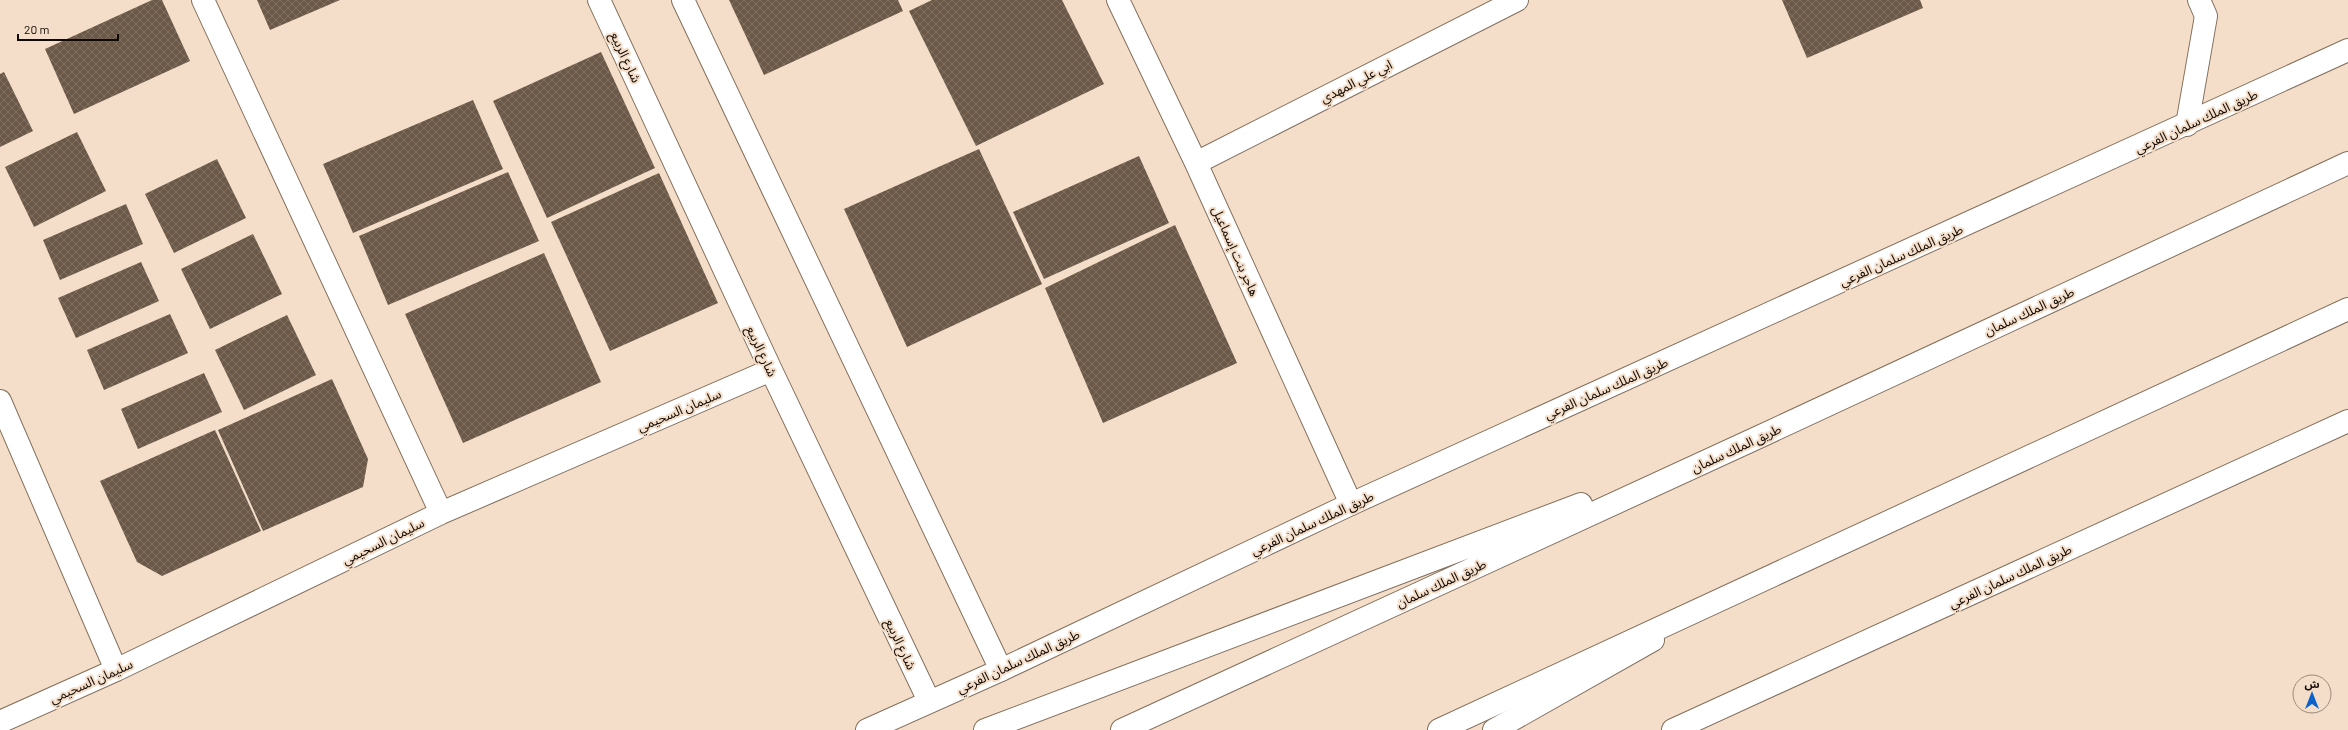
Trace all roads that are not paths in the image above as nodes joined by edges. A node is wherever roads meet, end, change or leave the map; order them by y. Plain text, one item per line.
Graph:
1 (203, 0) edge
2 (599, 0) edge
3 (683, 0) edge
4 (1118, 0) edge
5 (1517, 0) edge
6 (2199, 0) edge
7 (1490, 5) edge
8 (2348, 50) edge
9 (2187, 125) junction
10 (1196, 163) junction
11 (2348, 163) edge
12 (2348, 309) edge
13 (771, 370) junction
14 (0, 401) edge
15 (2348, 421) edge
16 (1761, 436) junction
17 (1351, 504) junction
18 (441, 513) junction
19 (1738, 593) junction
20 (116, 670) junction
21 (1001, 670) junction
22 (929, 701) junction
23 (0, 722) edge
24 (866, 730) edge
25 (985, 730) edge
26 (1122, 730) edge
27 (1439, 730) edge
28 (1494, 730) edge
29 (1673, 730) edge

1 - 18 main road
2 - 13 main road, شارع الربيع
3 - 21 main road
4 - 10 main road, هاجر بنت إسماعيل
5 - 7 main road, ابي علي المهدي
6 - 9 main road
7 - 10 main road, ابي علي المهدي
8 - 9 main road, طريق الملك سلمان الفرعي
9 - 17 main road, طريق الملك سلمان الفرعي
10 - 17 main road, هاجر بنت إسماعيل
11 - 16 main road, طريق الملك سلمان
12 - 19 main road
13 - 18 main road, سليمان السحيمي
13 - 22 main road, شارع الربيع
14 - 20 main road
15 - 29 main road, طريق الملك سلمان الفرعي
16 - 25 main road
16 - 26 main road, طريق الملك سلمان
17 - 21 main road, طريق الملك سلمان الفرعي
18 - 20 main road, سليمان السحيمي
19 - 27 main road
19 - 28 main road
20 - 23 main road, سليمان السحيمي
21 - 22 main road, طريق الملك سلمان الفرعي
22 - 24 main road, طريق الملك سلمان الفرعي

